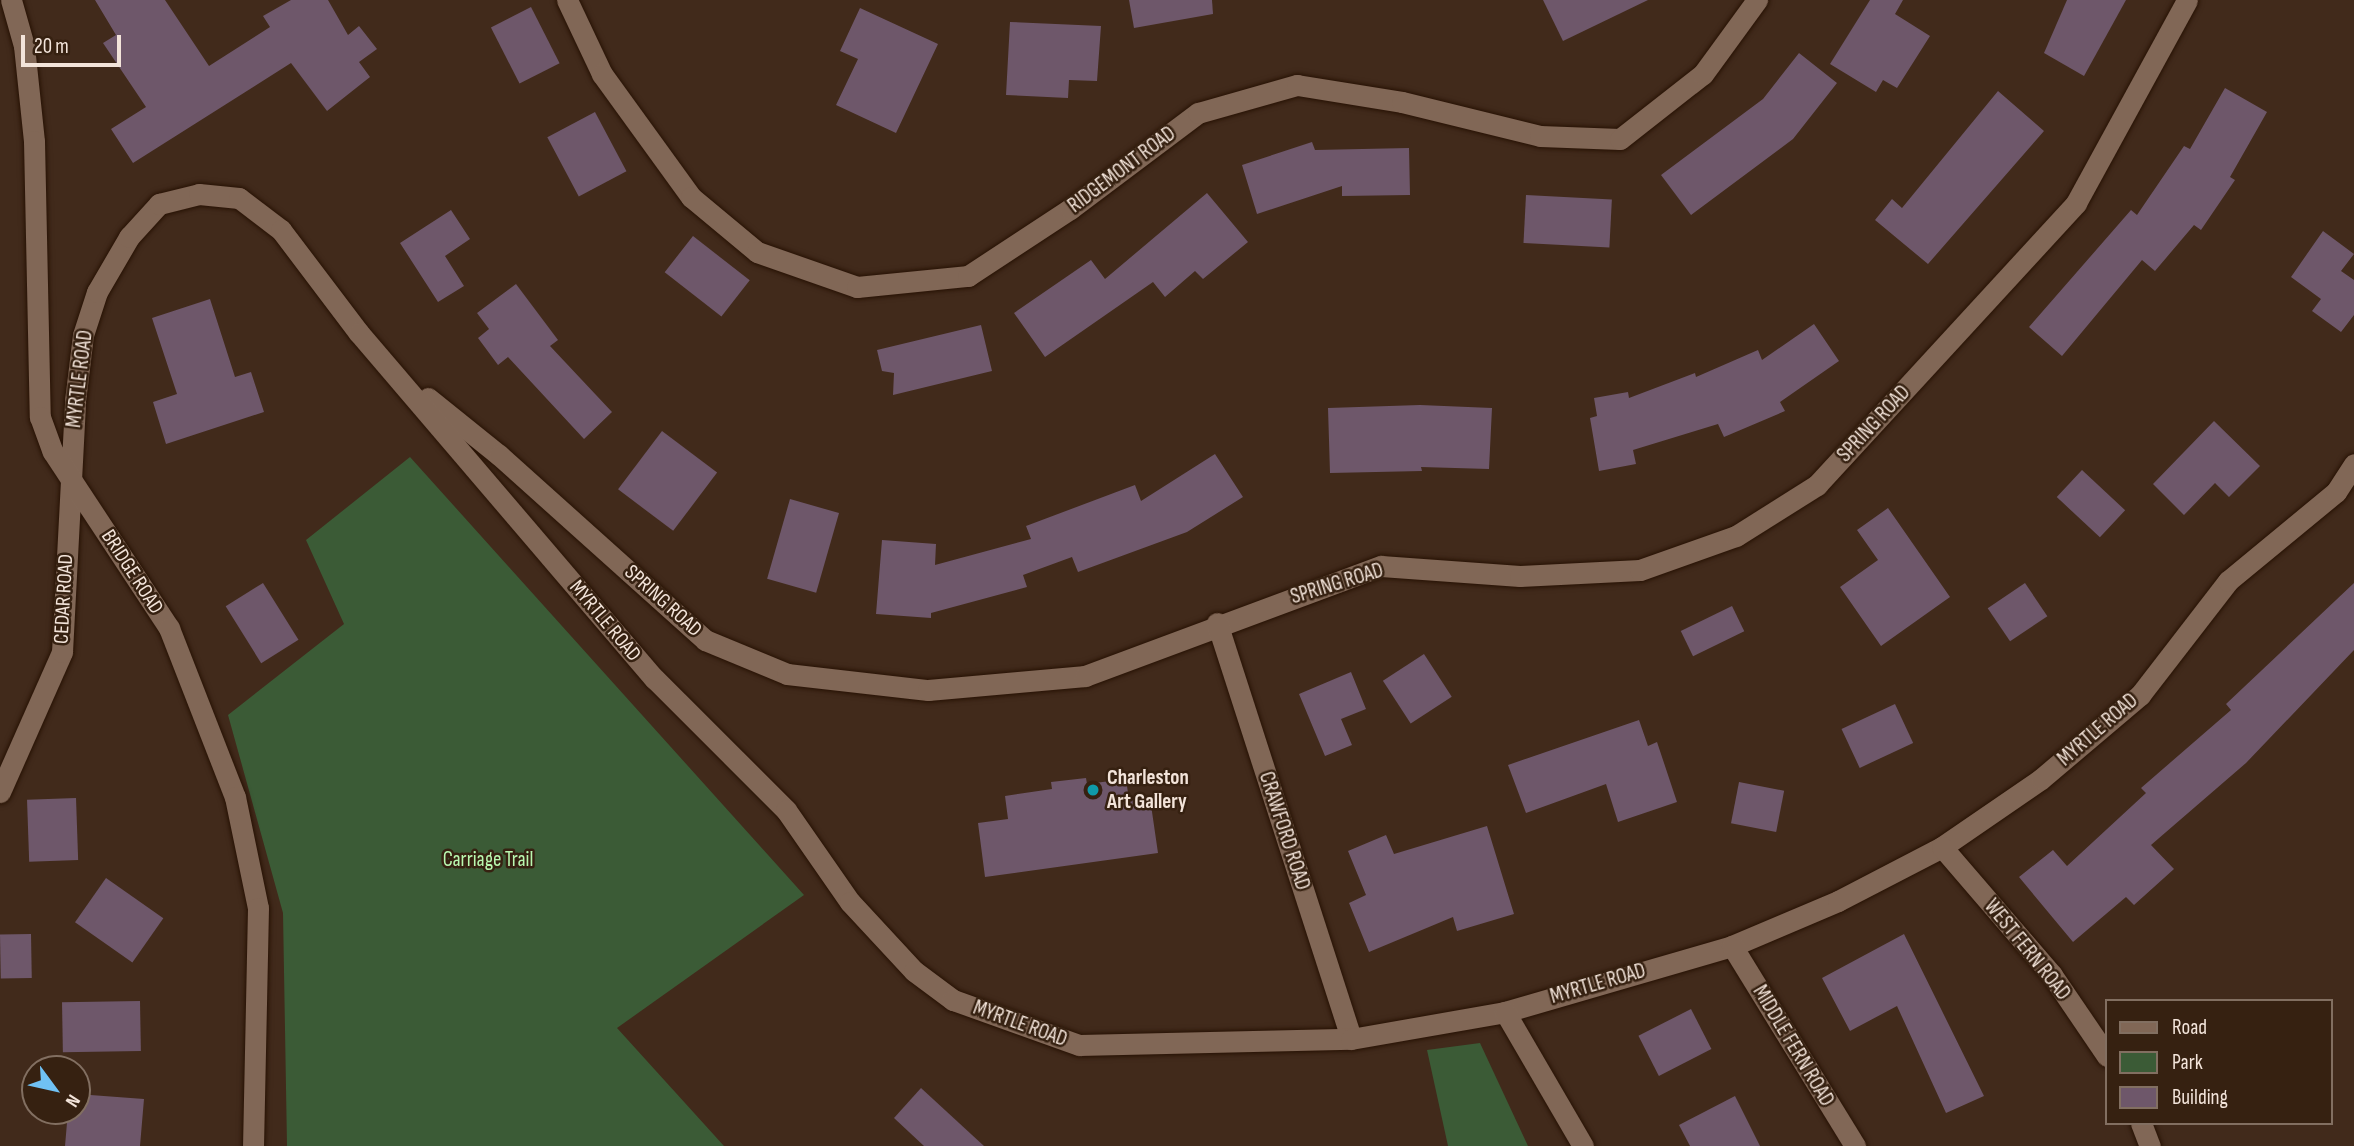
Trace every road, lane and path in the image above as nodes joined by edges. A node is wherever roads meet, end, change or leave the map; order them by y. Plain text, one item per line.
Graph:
1 (11, 0) edge
2 (567, 0) edge
3 (1757, 0) edge
4 (2187, 0) edge
5 (388, 366) junction
6 (2354, 464) edge
7 (70, 477) junction
8 (2354, 477) edge
9 (2336, 492) junction
10 (1217, 623) junction
11 (0, 792) edge
12 (1942, 847) junction
13 (1732, 946) junction
14 (1505, 1012) junction
15 (1351, 1039) junction
16 (2106, 1055) edge
17 (2142, 1125) edge
18 (253, 1146) edge
19 (1583, 1146) edge
20 (1855, 1146) edge
21 (2150, 1146) edge

1 - 7 street, BRIDGE ROAD
2 - 3 street, RIDGEMONT ROAD
4 - 10 street, SPRING ROAD
5 - 7 street, MYRTLE ROAD
5 - 10 street, SPRING ROAD
5 - 15 street, MYRTLE ROAD
6 - 9 street, MYRTLE ROAD
7 - 11 street, CEDAR ROAD
7 - 18 street, BRIDGE ROAD
8 - 9 street
9 - 12 street, MYRTLE ROAD
10 - 15 street, CRAWFORD ROAD
12 - 13 street, MYRTLE ROAD
12 - 16 street, WEST FERN ROAD
13 - 14 street, MYRTLE ROAD
13 - 20 street, MIDDLE FERN ROAD
14 - 15 street, MYRTLE ROAD
14 - 19 street
17 - 21 street

